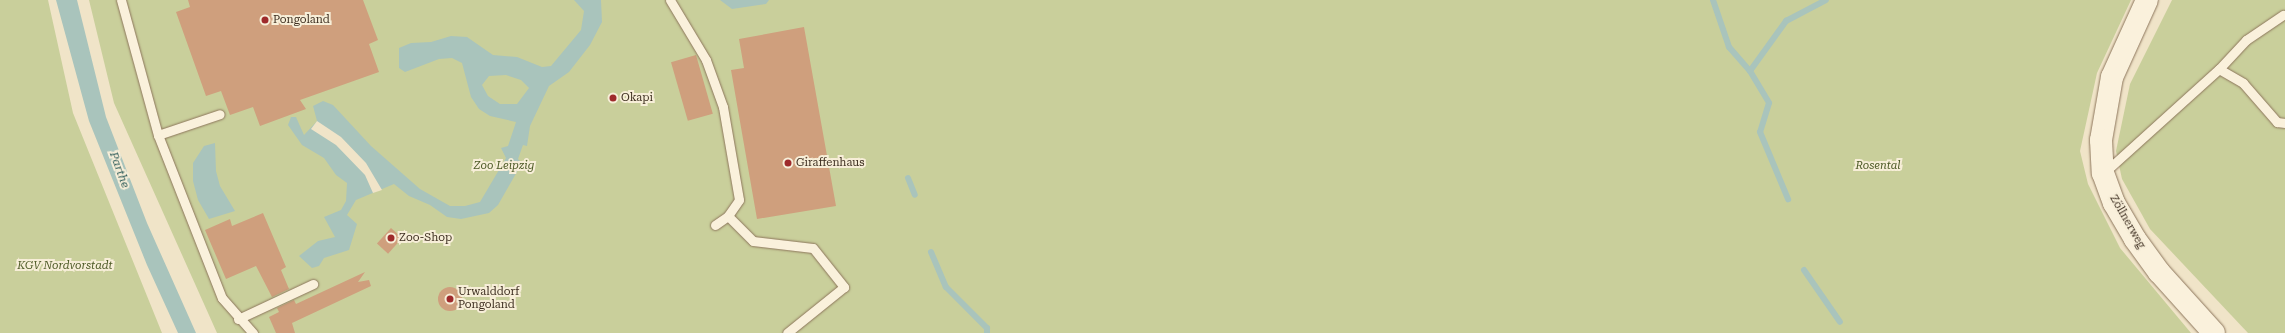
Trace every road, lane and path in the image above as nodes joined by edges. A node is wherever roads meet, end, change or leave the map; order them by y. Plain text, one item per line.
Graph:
1 (122, 0) edge
2 (670, 0) edge
3 (2147, 0) edge
4 (2283, 15) dead end
5 (2219, 69) junction
6 (220, 114) dead end
7 (2285, 123) edge
8 (158, 136) junction
9 (2103, 173) junction
10 (728, 216) junction
11 (715, 225) dead end
12 (313, 284) dead end
13 (238, 319) junction
14 (253, 333) edge
15 (787, 333) edge
16 (2214, 333) edge

1 - 8 lane
2 - 10 lane
3 - 9 main road, Zöllnerweg
4 - 5 lane
5 - 7 lane
5 - 9 lane
6 - 8 lane
8 - 13 lane
9 - 16 main road, Zöllnerweg
10 - 11 lane
10 - 15 lane
12 - 13 lane
13 - 14 lane

